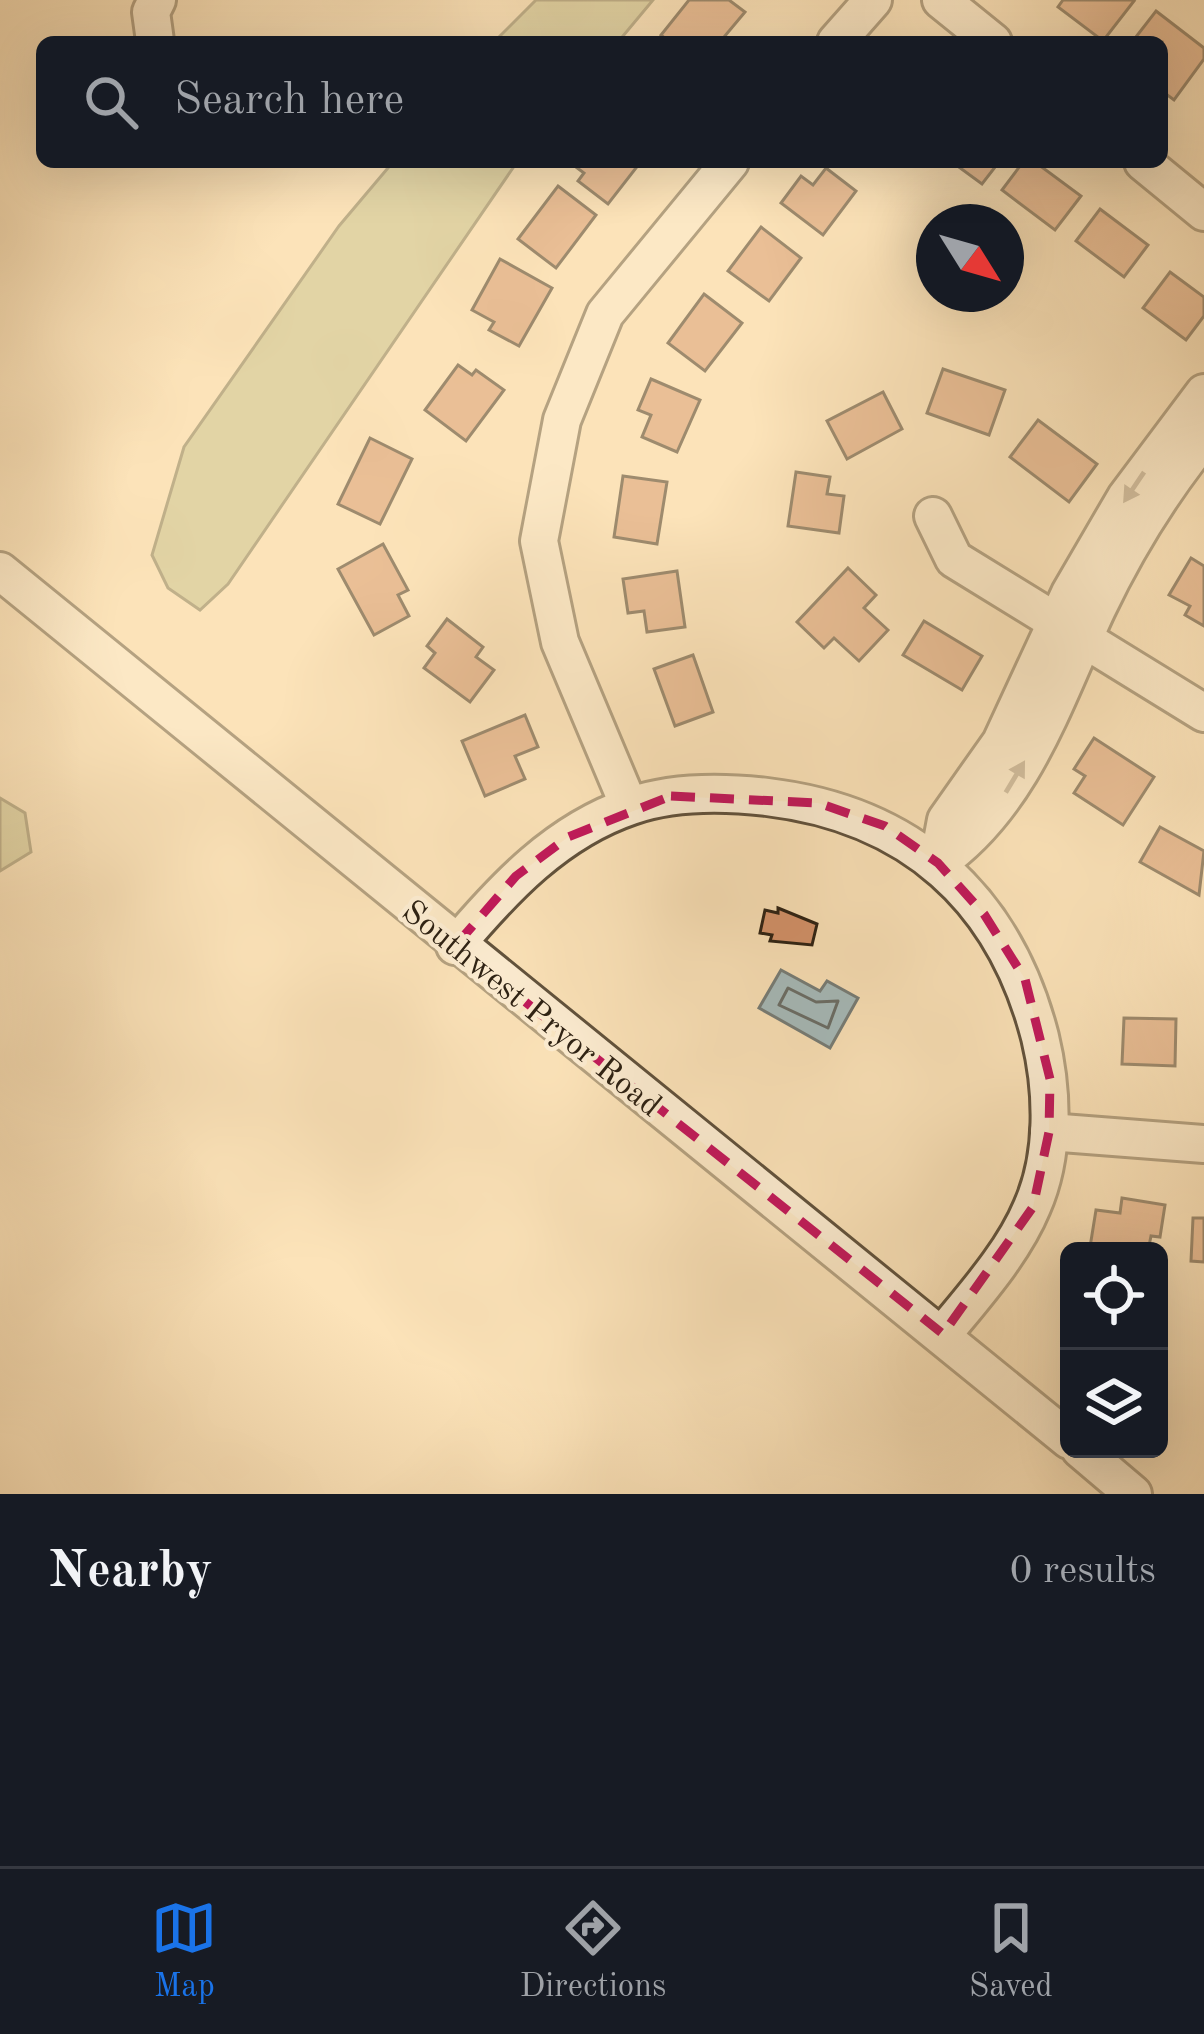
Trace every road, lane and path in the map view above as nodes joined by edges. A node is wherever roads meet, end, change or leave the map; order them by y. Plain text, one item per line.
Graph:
1 (157, 0) edge
2 (873, 0) edge
3 (941, 0) edge
4 (154, 36) edge
5 (841, 36) edge
6 (986, 36) edge
7 (725, 168) edge
8 (1149, 168) edge
9 (1204, 212) edge
10 (1204, 393) edge
11 (1204, 438) edge
12 (933, 516) dead end
13 (0, 571) edge
14 (1071, 633) junction
15 (1204, 713) edge
16 (629, 806) junction
17 (938, 863) junction
18 (455, 946) junction
19 (1049, 1132) junction
20 (1204, 1144) edge
21 (943, 1334) junction
22 (1060, 1432) edge
23 (1091, 1458) edge
24 (1133, 1494) edge

1 - 4 street
2 - 5 street
3 - 6 street
7 - 16 street
8 - 9 street
10 -> 14 street
11 - 14 street
12 - 14 street
13 - 18 street, Southwest Pryor Road
14 - 15 street
14 - 17 street
16 - 17 street
16 - 18 street
17 - 19 street
18 - 21 street, Southwest Pryor Road
19 - 20 street
19 - 21 street
21 - 22 street, Southwest Pryor Road
23 - 24 street

